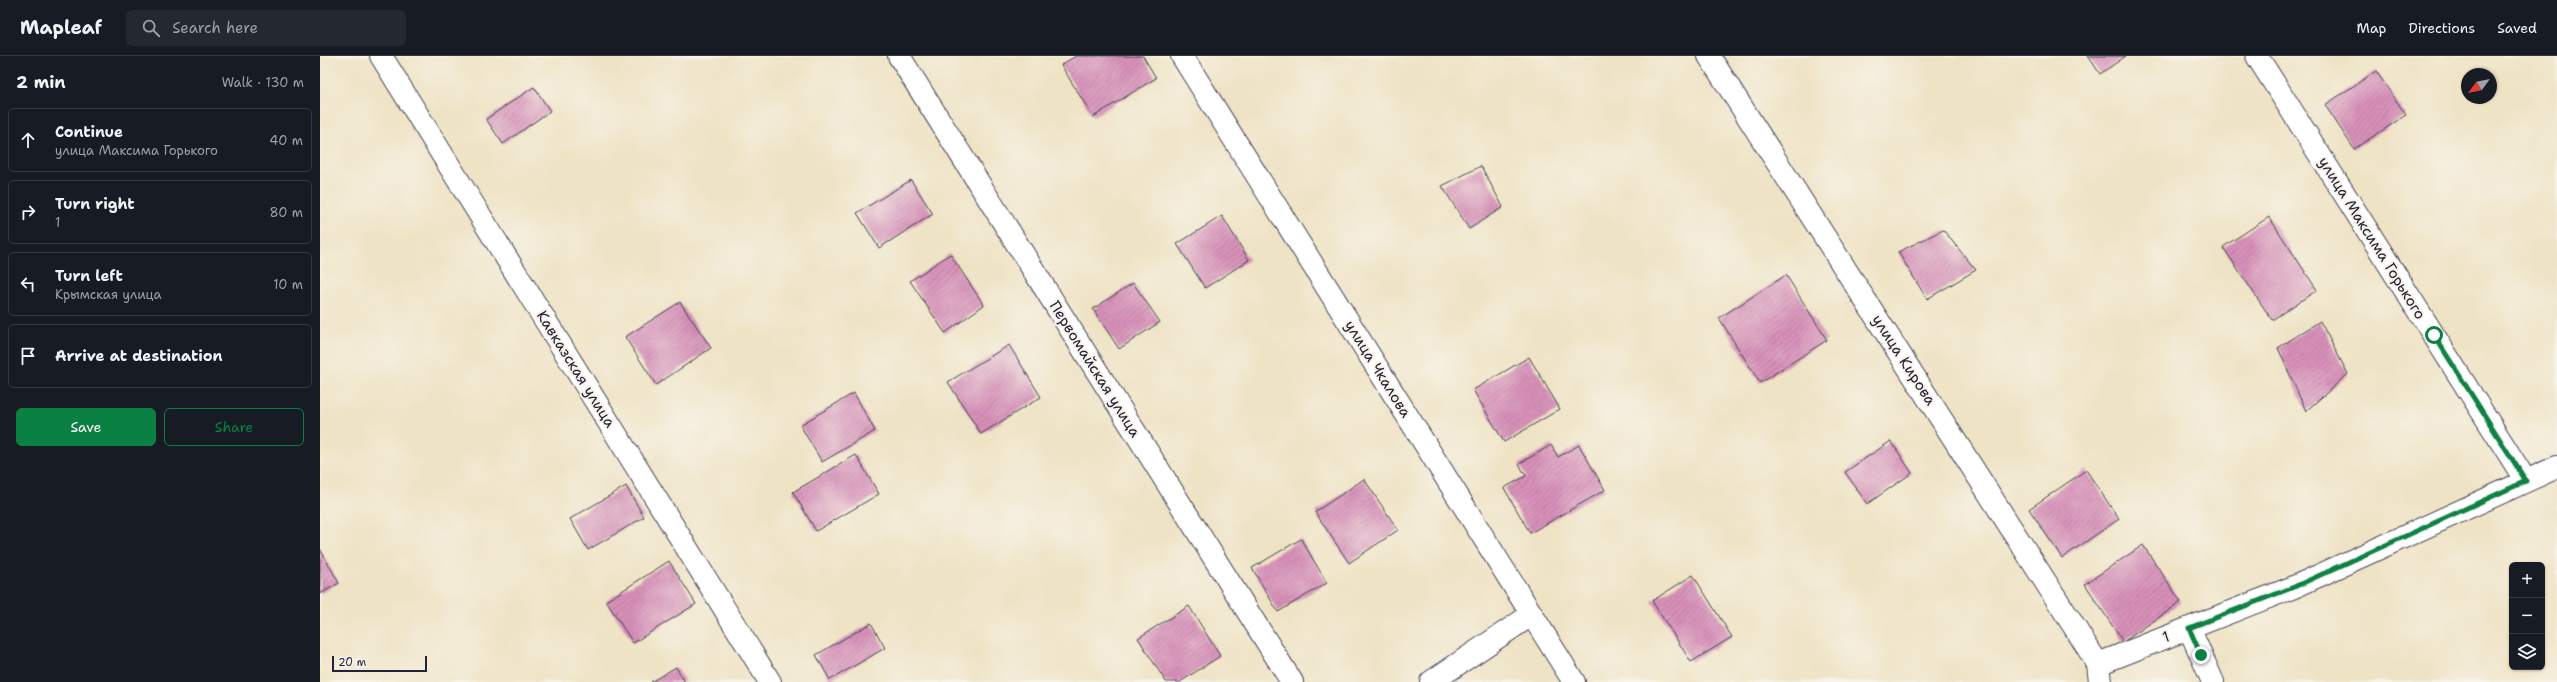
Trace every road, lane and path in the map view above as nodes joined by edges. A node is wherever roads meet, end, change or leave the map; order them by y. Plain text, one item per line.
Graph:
1 (381, 56) edge
2 (898, 56) edge
3 (1182, 56) edge
4 (1709, 56) edge
5 (2257, 56) edge
6 (2557, 467) edge
7 (2526, 481) junction
8 (1531, 615) junction
9 (2189, 628) junction
10 (2099, 673) edge
11 (770, 682) edge
12 (1292, 682) edge
13 (1430, 682) edge
14 (1574, 682) edge
15 (2213, 682) edge

1 - 11 street, Кавказская улица
2 - 12 street, Первомайская улица
3 - 8 street, улица Чкалова
4 - 10 street, улица Кирова
5 - 7 street, улица Максима Горького
6 - 7 street, 1
7 - 9 street, 1
8 - 13 street
8 - 14 street, улица Чкалова
9 - 10 street, 1
9 - 15 street

